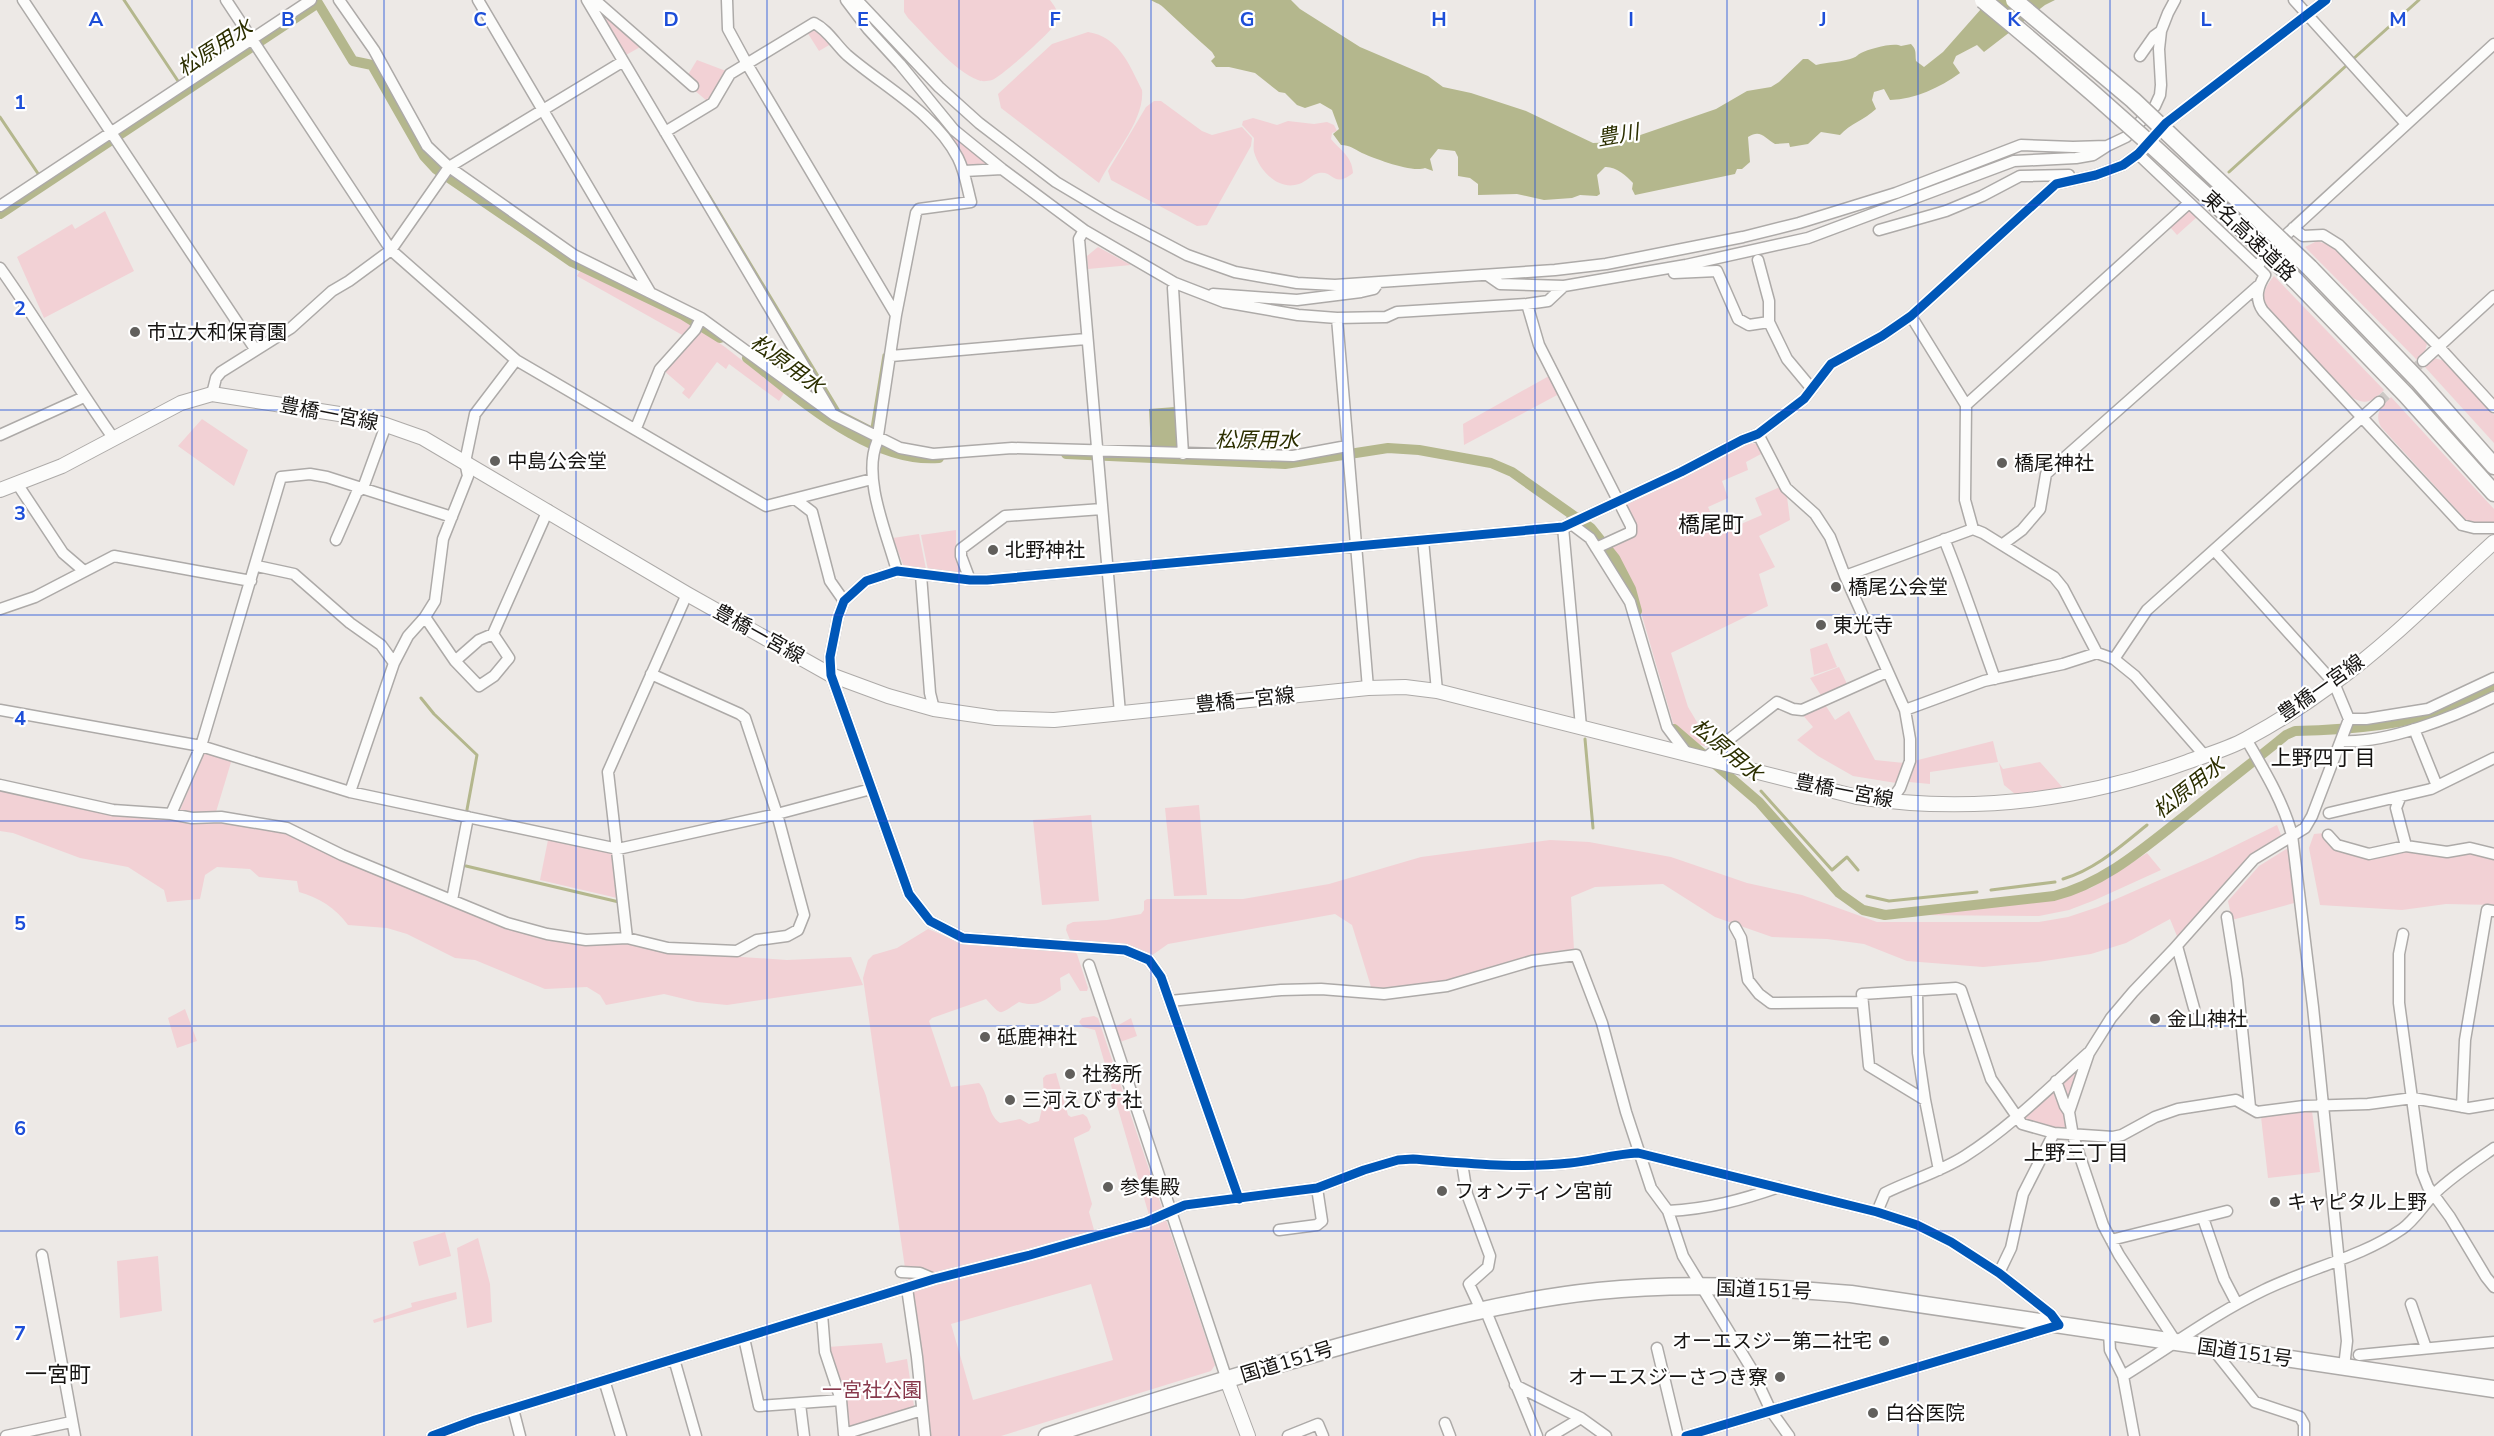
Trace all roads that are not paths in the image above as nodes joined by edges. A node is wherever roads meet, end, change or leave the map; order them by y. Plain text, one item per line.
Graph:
1 (24, 0) edge
2 (226, 0) edge
3 (311, 0) edge
4 (339, 0) edge
5 (478, 0) edge
6 (727, 0) edge
7 (846, 0) edge
8 (857, 0) edge
9 (1983, 0) edge
10 (2014, 0) edge
11 (2175, 0) edge
12 (2294, 0) edge
13 (2326, 0) edge
14 (593, 3) edge
15 (2306, 15) junction
16 (2162, 31) junction
17 (252, 39) junction
18 (2494, 45) edge
19 (2140, 56) dead end
20 (622, 62) junction
21 (747, 64) junction
22 (693, 86) dead end
23 (544, 109) junction
24 (2406, 124) junction
25 (111, 132) junction
26 (665, 132) junction
27 (2107, 146) junction
28 (2138, 154) junction
29 (449, 167) junction
30 (1002, 169) junction
31 (964, 171) junction
32 (2069, 175) dead end
33 (2189, 202) junction
34 (0, 206) edge
35 (1084, 230) junction
36 (1879, 230) dead end
37 (391, 250) junction
38 (1758, 260) dead end
39 (0, 268) edge
40 (1650, 272) junction
41 (1487, 275) junction
42 (1378, 282) junction
43 (1175, 283) junction
44 (1564, 286) junction
45 (2258, 286) junction
46 (651, 292) junction
47 (1204, 295) junction
48 (2494, 296) edge
49 (1527, 304) junction
50 (896, 315) junction
51 (1911, 316) junction
52 (701, 318) junction
53 (1337, 318) junction
54 (1769, 322) junction
55 (1086, 339) junction
56 (2438, 346) junction
57 (255, 349) junction
58 (891, 356) junction
59 (516, 360) junction
60 (2423, 361) tunnel mouth
61 (1812, 389) junction
62 (212, 394) junction
63 (84, 397) junction
64 (2379, 402) tunnel mouth
65 (1965, 405) junction
66 (2494, 407) edge
67 (834, 415) junction
68 (2363, 417) junction
69 (386, 424) junction
70 (636, 428) junction
71 (1758, 434) junction
72 (0, 435) edge
73 (114, 439) junction
74 (876, 443) junction
75 (1347, 446) junction
76 (1097, 451) junction
77 (1183, 454) junction
78 (465, 462) junction
79 (2494, 466) edge
80 (872, 479) junction
81 (18, 485) junction
82 (363, 488) junction
83 (0, 490) edge
84 (2494, 493) edge
85 (795, 499) junction
86 (1619, 501) junction
87 (1102, 509) junction
88 (548, 510) junction
89 (452, 517) junction
90 (1567, 525) junction
91 (2494, 528) edge
92 (1973, 529) junction
93 (1944, 539) junction
94 (336, 540) dead end
95 (1423, 540) junction
96 (2494, 542) edge
97 (2002, 544) junction
98 (1356, 546) junction
99 (1596, 548) junction
100 (2214, 549) junction
101 (257, 566) junction
102 (1108, 569) junction
103 (84, 571) junction
104 (897, 571) junction
105 (921, 575) junction
106 (1845, 576) junction
107 (970, 580) junction
108 (251, 581) junction
109 (687, 594) junction
110 (844, 601) junction
111 (0, 609) edge
112 (425, 617) junction
113 (493, 634) junction
114 (2097, 653) junction
115 (2114, 659) junction
116 (455, 661) junction
117 (394, 663) junction
118 (1887, 672) junction
119 (651, 674) junction
120 (831, 675) junction
121 (2494, 678) edge
122 (1995, 679) junction
123 (2334, 683) junction
124 (1368, 688) junction
125 (1437, 691) junction
126 (2494, 697) edge
127 (934, 709) junction
128 (0, 710) edge
129 (1905, 710) junction
130 (1120, 713) junction
131 (1581, 727) junction
132 (2414, 729) junction
133 (2345, 730) junction
134 (2246, 739) junction
135 (201, 746) junction
136 (1689, 755) junction
137 (2205, 756) junction
138 (2494, 758) edge
139 (1704, 759) junction
140 (0, 785) edge
141 (2437, 786) junction
142 (871, 789) junction
143 (350, 792) junction
144 (2400, 798) junction
145 (1890, 802) junction
146 (2329, 813) dead end
147 (171, 814) junction
148 (777, 814) junction
149 (468, 817) junction
150 (2292, 835) junction
151 (2328, 835) dead end
152 (2406, 846) junction
153 (618, 849) junction
154 (2494, 854) edge
155 (452, 900) junction
156 (2494, 911) edge
157 (2227, 917) dead end
158 (1735, 927) dead end
159 (2403, 934) dead end
160 (627, 938) junction
161 (2177, 946) junction
162 (1089, 965) dead end
163 (1917, 991) junction
164 (1170, 1001) junction
165 (1862, 1002) junction
166 (2194, 1008) dead end
167 (2090, 1053) junction
168 (2056, 1082) junction
169 (2413, 1098) junction
170 (1925, 1100) junction
171 (2494, 1104) edge
172 (2323, 1105) junction
173 (2250, 1107) junction
174 (2462, 1107) junction
175 (2069, 1112) junction
176 (2016, 1117) junction
177 (2054, 1133) junction
178 (2073, 1136) junction
179 (2494, 1148) edge
180 (1638, 1153) junction
181 (1462, 1162) junction
182 (1939, 1170) junction
183 (1779, 1187) junction
184 (1317, 1188) junction
185 (2433, 1195) junction
186 (1239, 1199) junction
187 (1172, 1211) junction
188 (1668, 1211) junction
189 (2227, 1211) dead end
190 (1877, 1212) junction
191 (2202, 1218) junction
192 (1279, 1230) dead end
193 (2111, 1240) junction
194 (42, 1255) dead end
195 (2338, 1261) junction
196 (901, 1272) dead end
197 (1999, 1273) junction
198 (934, 1279) junction
199 (908, 1287) junction
200 (1701, 1287) junction
201 (2494, 1287) edge
202 (2237, 1304) junction
203 (2411, 1304) dead end
204 (1483, 1310) junction
205 (822, 1314) junction
206 (2059, 1325) junction
207 (2109, 1333) junction
208 (744, 1338) junction
209 (2176, 1342) junction
210 (2494, 1342) edge
211 (1657, 1348) dead end
212 (2212, 1348) junction
213 (2426, 1348) junction
214 (2359, 1355) dead end
215 (674, 1359) junction
216 (2344, 1367) junction
217 (2123, 1376) junction
218 (604, 1380) junction
219 (1227, 1380) junction
220 (1515, 1385) junction
221 (2494, 1389) edge
222 (841, 1400) junction
223 (800, 1404) junction
224 (513, 1410) junction
225 (922, 1410) junction
226 (1771, 1411) junction
227 (1581, 1418) junction
228 (71, 1422) junction
229 (1445, 1423) dead end
230 (436, 1435) edge
231 (6, 1436) edge
232 (75, 1436) edge
233 (520, 1436) edge
234 (621, 1436) edge
235 (696, 1436) edge
236 (804, 1436) edge
237 (925, 1436) edge
238 (1047, 1436) edge
239 (1248, 1436) edge
240 (1288, 1436) edge
241 (1323, 1436) edge
242 (1450, 1436) edge
243 (1537, 1436) edge
244 (1551, 1436) edge
245 (1606, 1436) edge
246 (1678, 1436) edge
247 (1686, 1436) edge
248 (1789, 1436) edge
249 (2134, 1436) edge
250 (2304, 1436) edge

1 - 25 street
2 - 17 street
3 - 17 street
4 - 29 street
5 - 23 street
6 - 21 street
7 - 30 street
8 - 42 street
9 - 84 highway, 東名高速道路, bridge
10 - 79 highway, 東名高速道路, bridge
11 - 16 street
12 - 15 street
13 - 15 street
14 - 20 street
14 - 22 street
15 - 24 street
15 - 28 street
16 - 19 street
16 - 27 street
17 - 25 street
17 - 37 street
18 - 24 street
20 - 23 street
20 - 26 street
21 - 26 street
21 - 31 street
21 - 50 street
23 - 29 street
23 - 46 street
24 - 56 street
25 - 34 street
25 - 57 street
26 - 67 street
27 - 40 street
27 - 41 street
28 - 33 street
28 - 51 street
29 - 37 street
29 - 46 street
30 - 31 street
30 - 35 street
31 - 50 street
32 - 36 street
33 - 45 street
33 - 65 street
35 - 43 street
35 - 55 street
37 - 57 street
37 - 59 street
38 - 54 street
39 - 63 street
40 - 44 street
40 - 54 street
41 - 42 street
41 - 44 street
42 - 47 street
43 - 47 street
43 - 77 street
44 - 49 street
45 - 68 street
45 - 97 street
46 - 52 street
47 - 53 street
48 - 56 street
49 - 53 street
49 - 86 street
50 - 58 street
51 - 61 street
51 - 65 street
52 - 67 street
52 - 70 street
53 - 75 street
54 - 61 street
55 - 58 street
55 - 76 street
56 - 60 street
56 - 66 street
57 - 62 street
58 - 74 street
59 - 70 street
59 - 78 street
61 - 71 street
62 - 69 main road, 豊橋一宮線
62 - 73 main road, 豊橋一宮線
63 - 72 street
63 - 73 street
64 - 68 street
65 - 92 street
67 - 74 street
68 - 91 street
68 - 100 street
69 - 78 main road, 豊橋一宮線
69 - 82 street
70 - 85 street
71 - 86 street
71 - 106 street
73 - 81 main road, 豊橋一宮線
74 - 76 street
74 - 80 street
75 - 77 street
75 - 98 street
76 - 77 street
76 - 87 street
78 - 88 main road, 豊橋一宮線
78 - 89 street
80 - 85 street
80 - 104 street
81 - 83 main road, 豊橋一宮線
81 - 103 street
82 - 89 street
82 - 94 street
82 - 101 street
85 - 110 street
86 - 90 street
86 - 99 street
87 - 102 street
87 - 107 street
88 - 109 main road, 豊橋一宮線
88 - 113 street
89 - 112 street
90 - 95 street
90 - 99 street
90 - 131 street
92 - 93 street
92 - 97 street
93 - 106 street
93 - 122 street
95 - 98 street
95 - 125 street
96 - 123 main road, 豊橋一宮線
97 - 114 street
98 - 102 street
98 - 124 street
99 - 136 street
100 - 115 street
100 - 123 street
101 - 108 street
101 - 117 street
102 - 107 street
102 - 130 street
103 - 108 street
103 - 111 street
104 - 105 street
104 - 110 street
105 - 107 street
105 - 127 street
106 - 118 street
108 - 135 street
109 - 119 street
109 - 120 main road, 豊橋一宮線
110 - 120 street
112 - 116 street
112 - 117 street
113 - 116 street
113 - 116 street
114 - 115 street
114 - 122 street
115 - 137 street
117 - 143 street
118 - 129 street
118 - 139 street
119 - 148 street
119 - 153 street
120 - 127 main road, 豊橋一宮線
120 - 142 street
121 - 133 street
122 - 129 street
123 - 133 street
123 - 134 main road, 豊橋一宮線
124 - 125 main road, 豊橋一宮線
124 - 130 main road, 豊橋一宮線
125 - 131 main road, 豊橋一宮線
126 - 132 street
127 - 130 main road, 豊橋一宮線
128 - 135 street
129 - 145 street
131 - 136 main road, 豊橋一宮線
132 - 133 street
132 - 141 street
133 - 150 street
134 - 137 main road, 豊橋一宮線
134 - 150 street
135 - 143 street
135 - 147 street
136 - 139 main road, 豊橋一宮線
137 - 145 main road, 豊橋一宮線
138 - 141 street
139 - 145 main road, 豊橋一宮線
140 - 147 street
141 - 144 street
142 - 148 street
142 - 164 street
143 - 149 street
144 - 146 street
144 - 152 street
147 - 155 street
148 - 153 street
148 - 160 street
149 - 153 street
149 - 155 street
150 - 161 street
150 - 172 street
151 - 152 street
152 - 154 street
153 - 160 street
155 - 160 street
156 - 174 street
157 - 173 street
158 - 165 street
159 - 169 street
161 - 166 street
161 - 167 street
162 - 187 street
163 - 165 street
163 - 170 street
163 - 176 street
164 - 180 street
164 - 186 street
165 - 170 street
167 - 168 street
167 - 175 street
168 - 175 street
168 - 176 street
169 - 172 street
169 - 174 street
169 - 185 street
170 - 182 street
171 - 174 street
172 - 173 street
172 - 195 street
173 - 178 street
175 - 178 street
176 - 177 street
176 - 182 street
177 - 178 street
177 - 197 street
178 - 193 street
179 - 185 street
180 - 181 street
180 - 183 street
180 - 188 street
181 - 184 street
181 - 204 street
182 - 190 street
183 - 188 street
183 - 190 street
184 - 186 street
184 - 192 street
185 - 195 street
185 - 201 street
186 - 187 street
187 - 198 street
187 - 219 street
188 - 200 street
189 - 191 street
190 - 197 street
191 - 193 street
191 - 202 street
193 - 209 street
194 - 228 street
195 - 202 street
195 - 216 street
196 - 198 street
197 - 206 street
198 - 199 street
199 - 205 street
199 - 225 street
200 - 204 highway, 国道151号
200 - 206 highway, 国道151号
200 - 226 street
202 - 209 street
203 - 213 street
204 - 219 highway, 国道151号
204 - 220 street
205 - 208 street
205 - 222 street
206 - 207 highway, 国道151号
206 - 226 street
207 - 209 highway, 国道151号
207 - 217 street
208 - 215 street
208 - 223 street
209 - 212 highway, 国道151号
209 - 217 street
210 - 213 street
211 - 246 street
212 - 216 highway, 国道151号
212 - 250 street
213 - 214 street
215 - 218 street
215 - 235 street
216 - 221 highway, 国道151号
217 - 249 street
218 - 224 street
218 - 234 street
219 - 238 highway, 国道151号
219 - 239 main road
220 - 227 street
220 - 243 street
222 - 223 street
222 - 225 street
223 - 236 street
224 - 230 street
224 - 233 street
225 - 237 street
226 - 247 street
226 - 248 street
227 - 244 street
227 - 245 street
228 - 231 street
228 - 232 street
229 - 242 street
240 - 241 street

